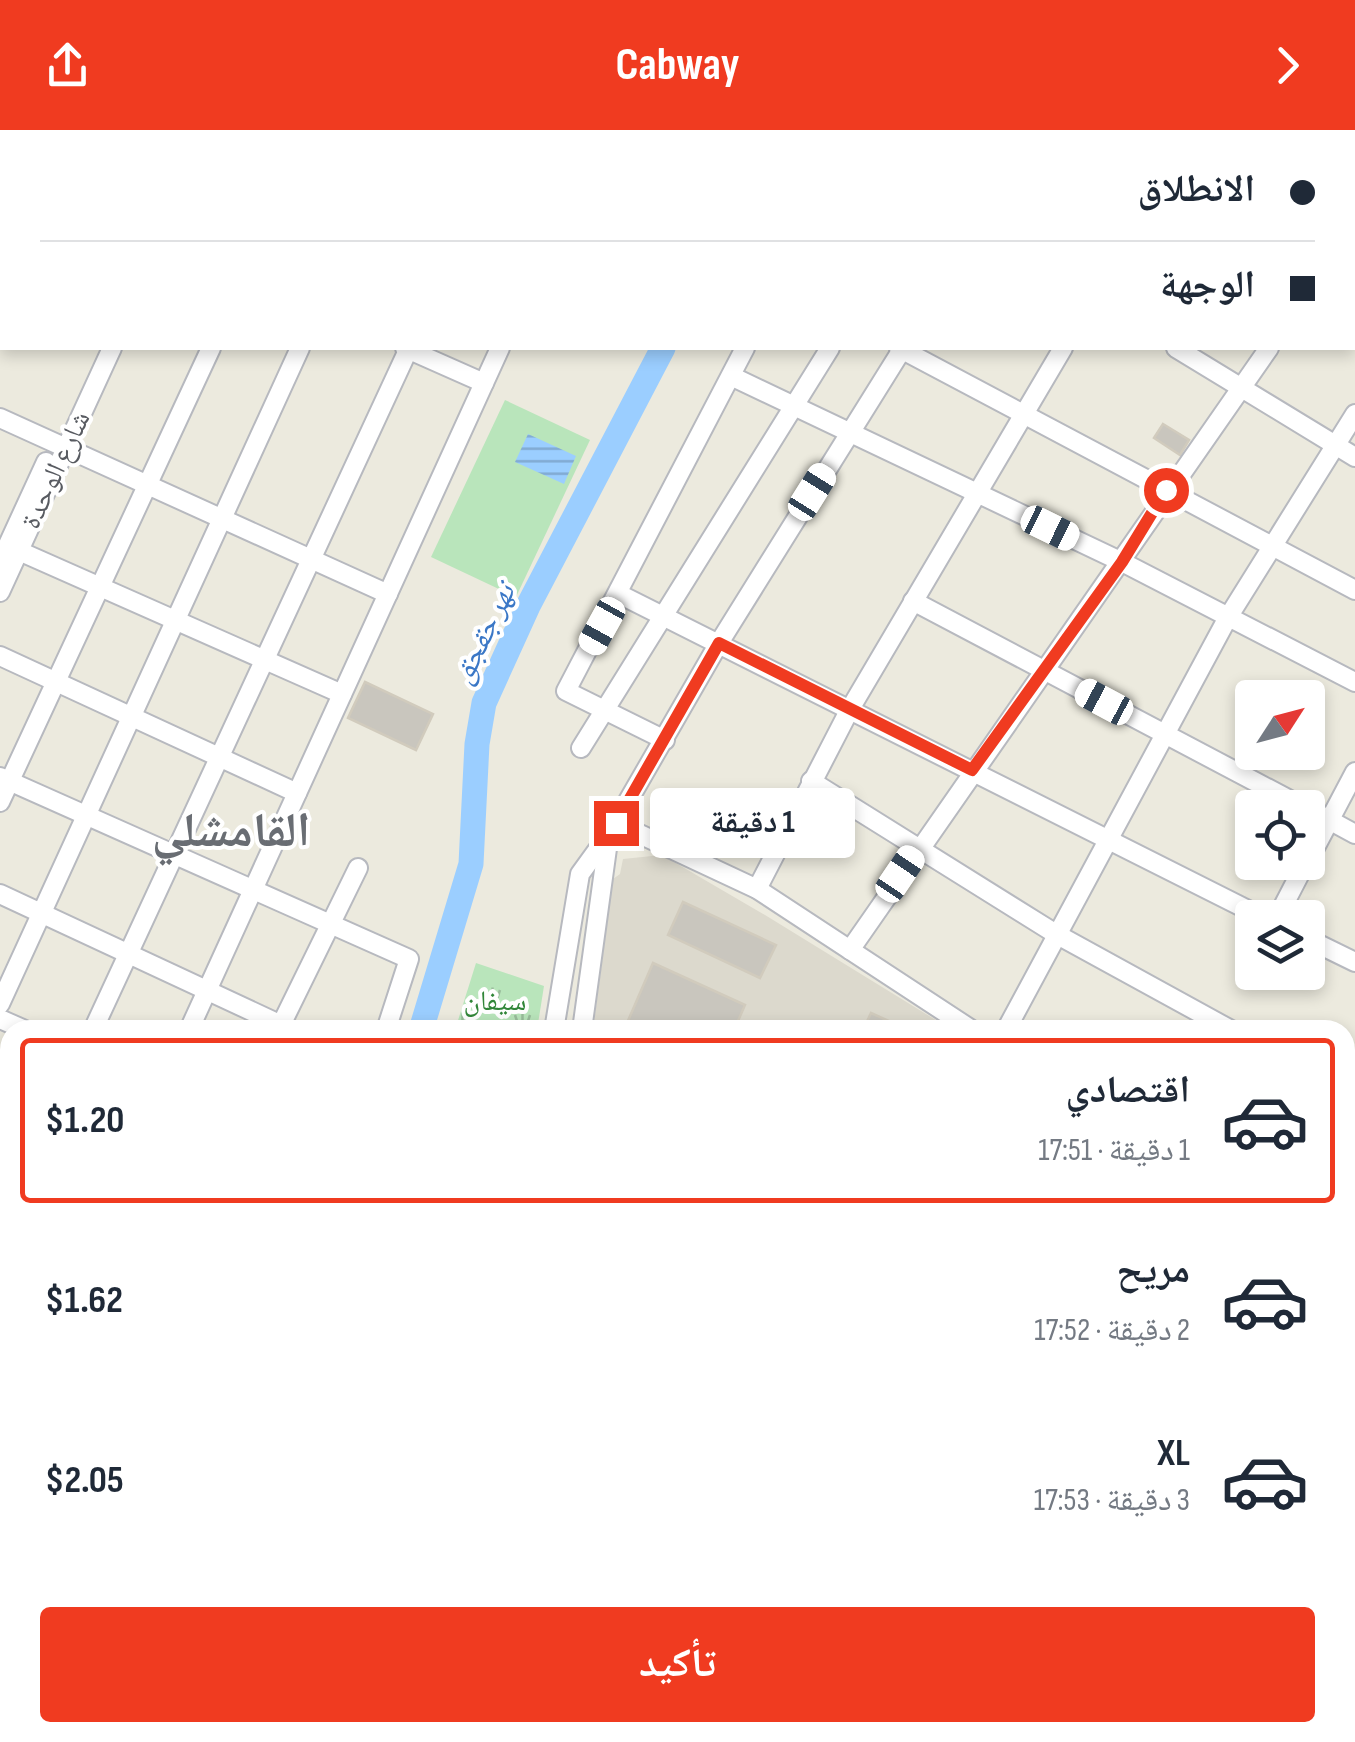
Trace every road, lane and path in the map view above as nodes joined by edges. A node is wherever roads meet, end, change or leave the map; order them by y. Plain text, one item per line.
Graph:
1 (98, 350) edge
2 (111, 350) edge
3 (210, 350) edge
4 (299, 350) edge
5 (406, 350) edge
6 (411, 350) edge
7 (499, 350) edge
8 (744, 350) edge
9 (829, 350) edge
10 (900, 350) edge
11 (905, 350) edge
12 (1062, 350) edge
13 (1179, 350) edge
14 (1268, 350) edge
15 (731, 376) junction
16 (484, 383) junction
17 (1241, 387) junction
18 (795, 406) junction
19 (1022, 414) junction
20 (1355, 414) edge
21 (0, 418) edge
22 (850, 432) junction
23 (1334, 445) junction
24 (60, 446) junction
25 (1355, 457) edge
26 (147, 485) junction
27 (1166, 490) junction
28 (978, 493) junction
29 (222, 519) junction
30 (1271, 546) junction
31 (19, 551) junction
32 (311, 559) junction
33 (0, 562) edge
34 (1122, 562) junction
35 (100, 586) junction
36 (1355, 590) edge
37 (0, 592) edge
38 (388, 594) junction
39 (619, 594) junction
40 (913, 601) junction
41 (662, 618) junction
42 (1226, 619) junction
43 (176, 620) junction
44 (719, 643) junction
45 (0, 656) edge
46 (264, 659) junction
47 (1044, 670) junction
48 (56, 682) junction
49 (1355, 682) edge
50 (342, 694) junction
51 (850, 710) junction
52 (603, 712) junction
53 (132, 716) junction
54 (1166, 735) junction
55 (665, 740) junction
56 (581, 748) dead end
57 (219, 757) junction
58 (972, 770) junction
59 (1355, 772) edge
60 (5, 779) edge
61 (812, 781) junction
62 (1271, 790) edge
63 (297, 793) junction
64 (0, 802) edge
65 (86, 816) junction
66 (1325, 818) edge
67 (1329, 820) junction
68 (612, 828) junction
69 (1325, 828) edge
70 (1355, 834) edge
71 (1110, 839) junction
72 (917, 849) junction
73 (174, 854) junction
74 (358, 868) dead end
75 (758, 889) junction
76 (253, 890) junction
77 (0, 894) edge
78 (1235, 903) edge
79 (41, 913) junction
80 (330, 924) junction
81 (1056, 934) junction
82 (1325, 947) edge
83 (850, 950) junction
84 (128, 954) junction
85 (1355, 962) edge
86 (207, 990) junction
87 (0, 1004) edge
88 (98, 1020) edge
89 (194, 1020) edge
90 (269, 1020) edge
91 (289, 1020) edge
92 (389, 1020) edge
93 (556, 1020) edge
94 (583, 1020) edge
95 (957, 1020) edge
96 (1011, 1020) edge
97 (1213, 1020) edge

1 - 24 street, شارع الوحدة
2 - 24 street, شارع الوحدة
3 - 26 street
4 - 29 street
5 - 32 street
6 - 16 street
7 - 16 street
8 - 15 street
9 - 18 street
10 - 22 street
11 - 19 street
12 - 19 street
13 - 17 street
14 - 17 street
15 - 18 street
15 - 39 street
16 - 38 street
17 - 23 street
17 - 27 street
18 - 22 street
18 - 41 street
19 - 27 street
19 - 28 street
20 - 23 street
21 - 24 street
22 - 28 street
22 - 44 street
23 - 25 street
23 - 30 street
24 - 26 street
24 - 31 street, شارع الوحدة
24 - 33 street, شارع الوحدة
26 - 29 street
26 - 35 street
27 - 30 street
27 - 34 street
28 - 34 street
28 - 40 street
29 - 32 street
29 - 43 street
30 - 36 street
30 - 42 street
31 - 35 street
31 - 37 street, شارع الوحدة
32 - 38 street
32 - 46 street
34 - 42 street
34 - 47 street
35 - 43 street
35 - 48 street
38 - 50 street
39 - 41 street
39 - 52 street
40 - 47 street
40 - 51 street
41 - 44 street
41 - 52 street
42 - 49 street
42 - 54 street
43 - 46 street
43 - 53 street
44 - 51 street
44 - 55 street
45 - 48 street
46 - 50 street
46 - 57 street
47 - 54 street
47 - 58 street
48 - 53 street
48 - 60 street
50 - 63 street
51 - 58 street
51 - 61 street
52 - 55 street
52 - 56 street
53 - 57 street
53 - 65 street
54 - 62 street
54 - 71 street
55 - 68 street
57 - 63 street
57 - 73 street
58 - 71 street
58 - 72 street
59 - 67 street
60 - 64 street
60 - 65 street
61 - 72 street
61 - 75 street
63 - 76 street
65 - 73 street
65 - 79 street
66 - 67 street
67 - 69 street
67 - 70 street
68 - 75 street
68 - 93 street
68 - 94 street
71 - 78 street
71 - 81 street
72 - 81 street
72 - 83 street
73 - 76 street
73 - 84 street
74 - 80 street
75 - 83 street
76 - 80 street
76 - 86 street
77 - 79 street
79 - 84 street
79 - 87 street
80 - 91 street
80 - 92 street
81 - 96 street
81 - 97 street
82 - 85 street
83 - 95 street
84 - 86 street
84 - 88 street
86 - 89 street
86 - 90 street

